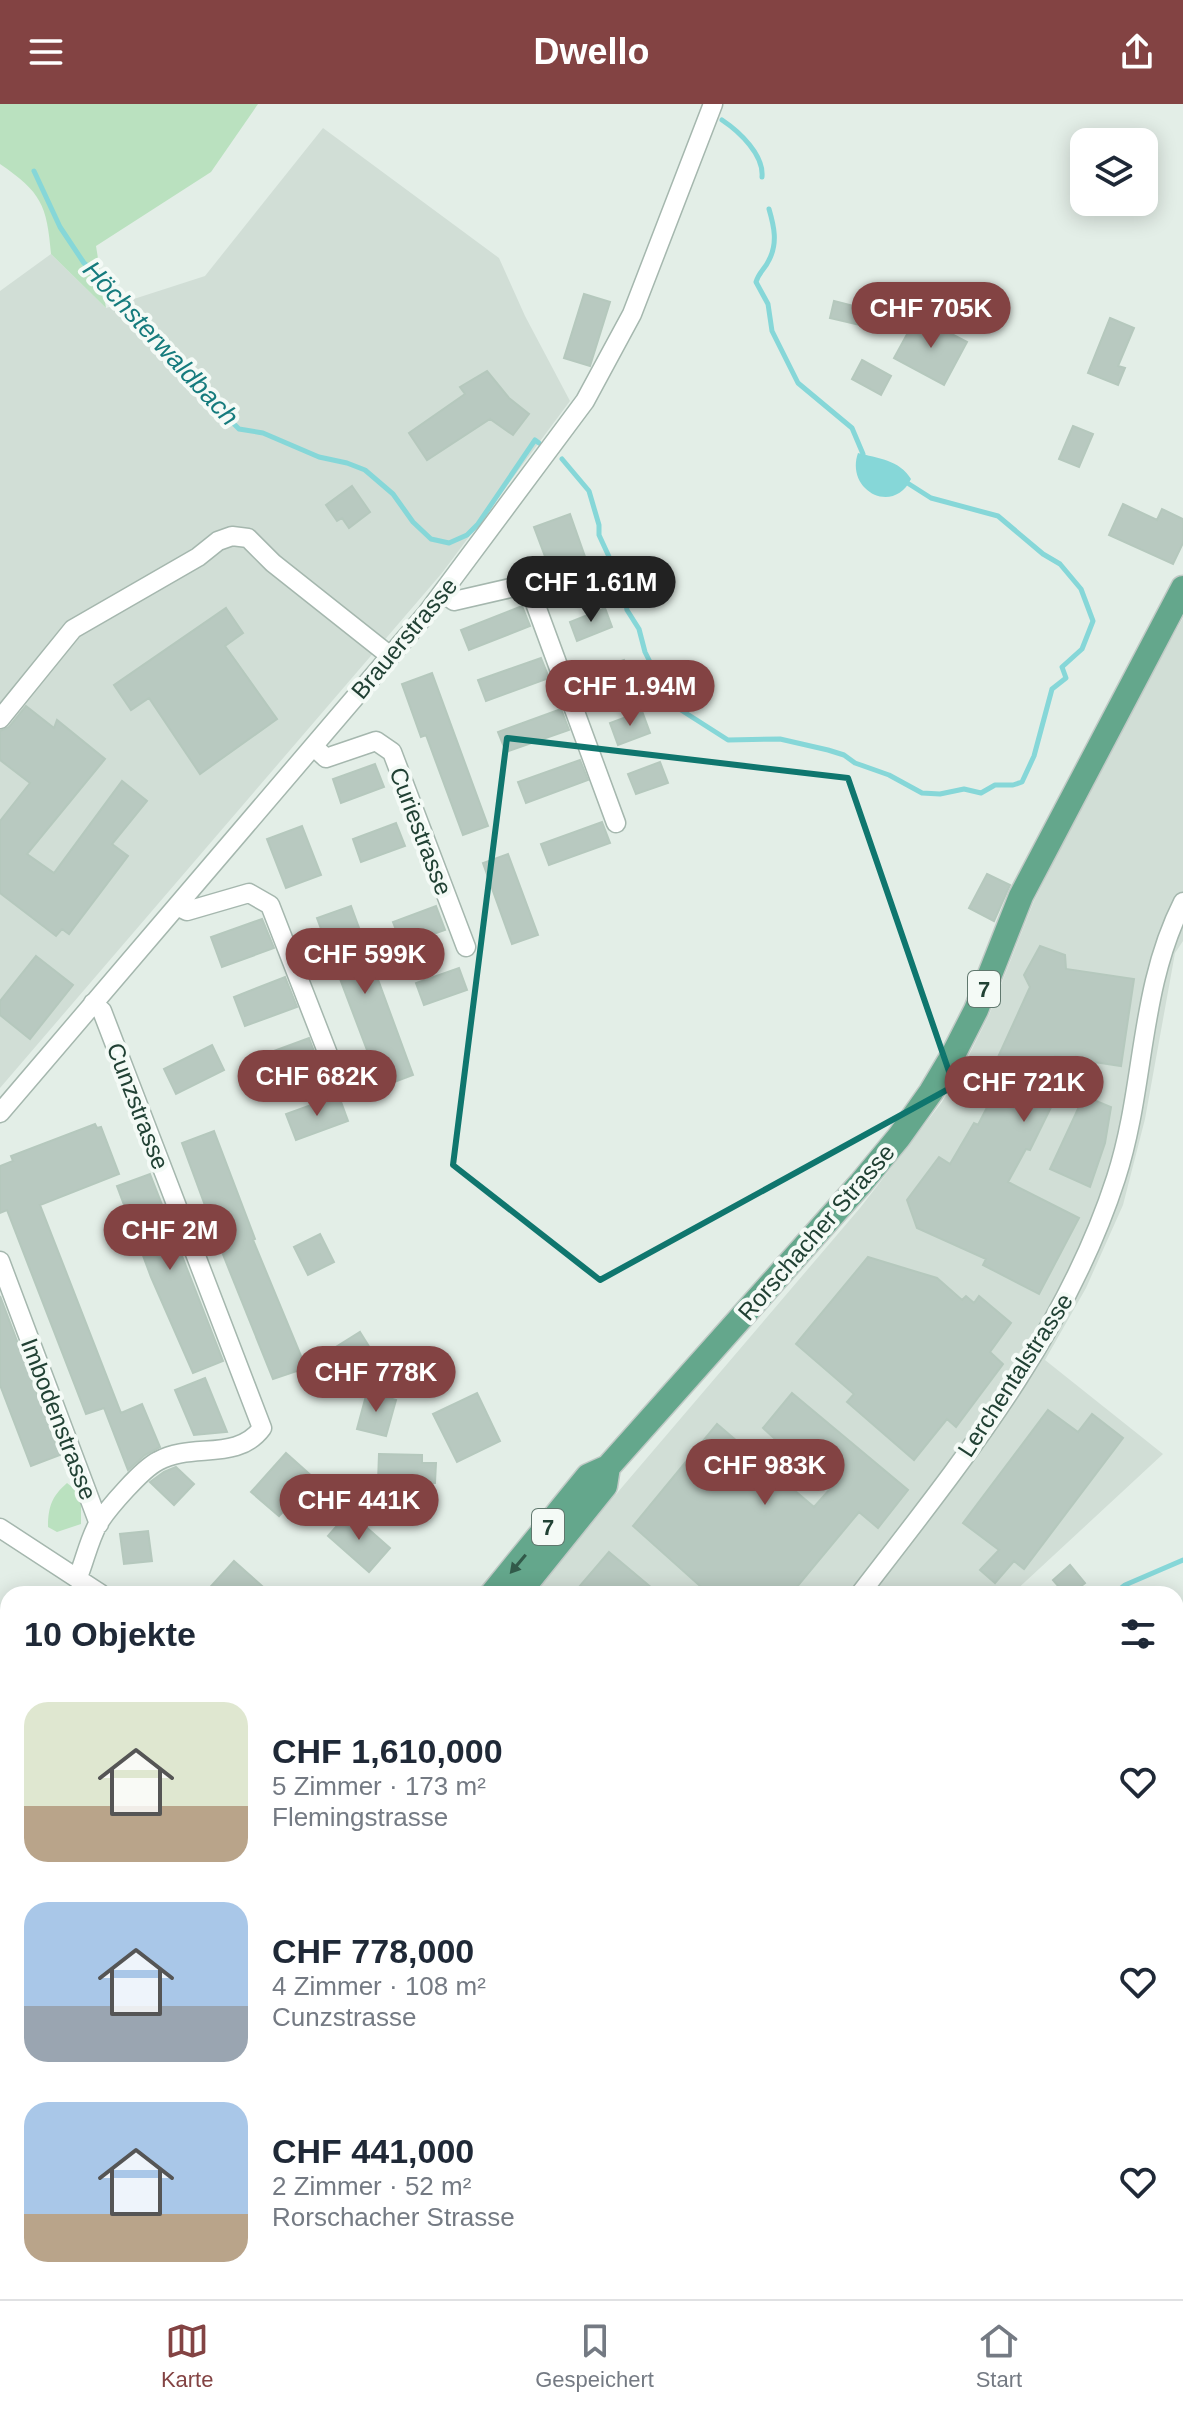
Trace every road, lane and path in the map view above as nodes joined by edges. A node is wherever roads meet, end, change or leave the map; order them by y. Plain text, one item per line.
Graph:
1 (713, 104) edge
2 (1183, 588) edge
3 (443, 593) junction
4 (389, 655) junction
5 (0, 719) edge
6 (314, 747) junction
7 (616, 823) dead end
8 (1183, 902) edge
9 (177, 906) junction
10 (466, 947) dead end
11 (93, 1003) junction
12 (342, 1090) dead end
13 (0, 1113) edge
14 (0, 1261) edge
15 (608, 1467) junction
16 (99, 1524) junction
17 (0, 1528) edge
18 (78, 1577) junction
19 (90, 1586) edge
20 (499, 1586) edge
21 (524, 1586) edge
22 (866, 1586) edge

1 - 3 street, Brauerstrasse
2 - 15 main road, Rorschacher Strasse / 7
3 - 4 street, Brauerstrasse
3 - 7 street
4 - 5 street
4 - 6 street, Brauerstrasse
6 - 9 street, Brauerstrasse
6 - 10 street, Curiestrasse
8 - 22 street, Lerchentalstrasse
9 - 11 street, Brauerstrasse
9 - 12 street
11 - 13 street, Brauerstrasse
11 - 16 street, Cunzstrasse
14 - 16 street, Imbodenstrasse
15 -> 20 main road, Rorschacher Strasse / 7
15 - 21 main road, Rorschacher Strasse / 7
16 - 18 street, Imbodenstrasse
17 - 18 street
18 - 19 street

